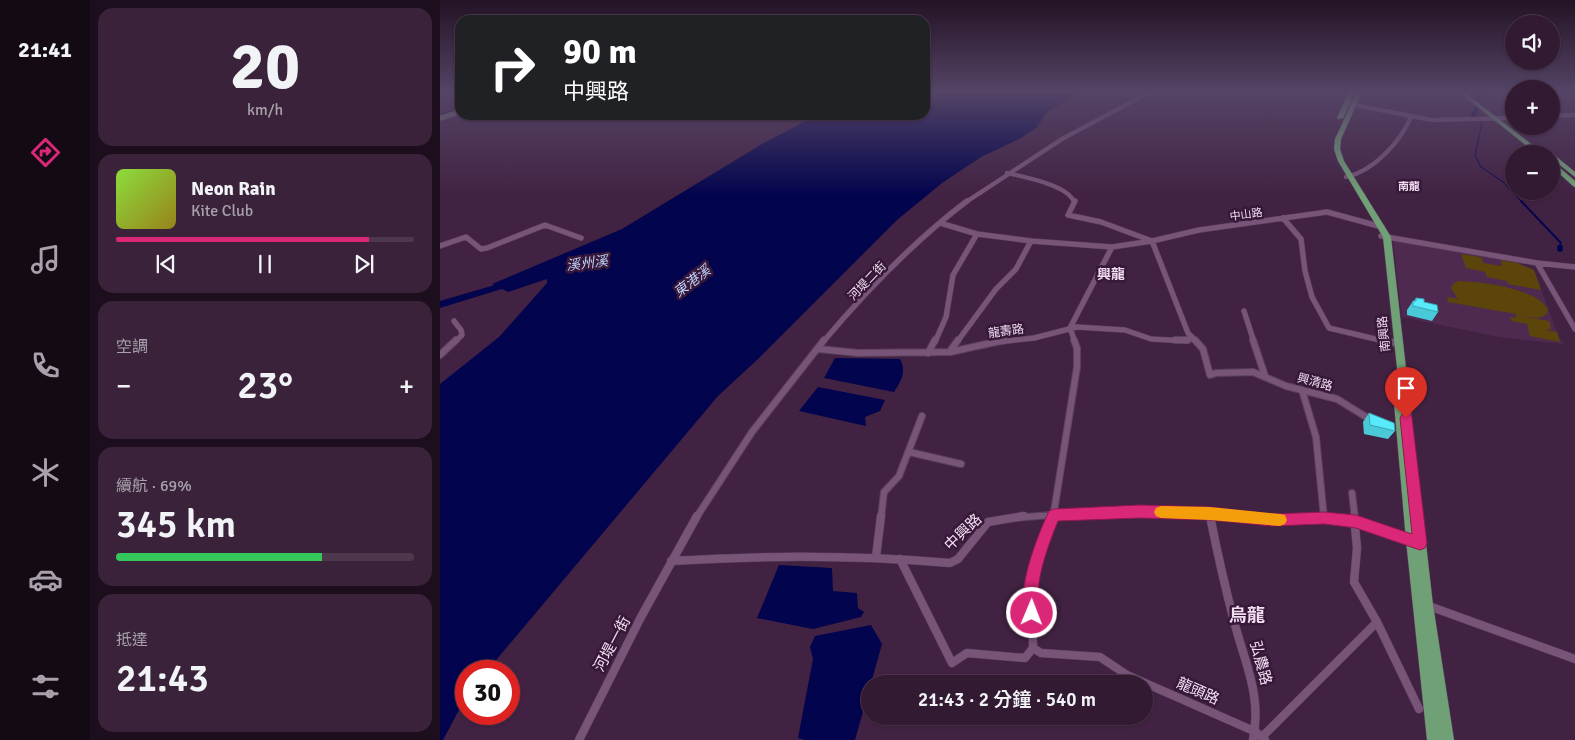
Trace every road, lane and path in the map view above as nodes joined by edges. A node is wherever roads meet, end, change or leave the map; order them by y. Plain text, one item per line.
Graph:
1 (1082, 127) edge
2 (1342, 127) edge
3 (1405, 127) edge
4 (1507, 127) edge
5 (1526, 135) edge
6 (1530, 145) edge
7 (1539, 145) edge
8 (1560, 162) edge
9 (1560, 171) edge
10 (1007, 173) junction
11 (1575, 175) edge
12 (1349, 177) junction
13 (1575, 185) edge
14 (1283, 218) junction
15 (940, 224) junction
16 (1382, 232) junction
17 (977, 234) junction
18 (581, 238) dead end
19 (1031, 241) junction
20 (1152, 241) junction
21 (440, 246) edge
22 (1112, 247) junction
23 (1537, 263) junction
24 (1575, 267) edge
25 (1244, 311) dead end
26 (454, 321) dead end
27 (1070, 328) junction
28 (1575, 328) edge
29 (1192, 337) junction
30 (1396, 344) junction
31 (818, 349) junction
32 (950, 352) junction
33 (928, 353) junction
34 (440, 355) edge
35 (1265, 376) junction
36 (1302, 390) junction
37 (922, 416) dead end
38 (1376, 422) edge
39 (1400, 431) junction
40 (909, 452) junction
41 (961, 464) dead end
42 (1352, 493) dead end
43 (1210, 514) junction
44 (1054, 515) junction
45 (1324, 518) junction
46 (1356, 522) junction
47 (1410, 540) junction
48 (1420, 543) junction
49 (876, 557) junction
50 (900, 559) junction
51 (671, 562) junction
52 (1423, 604) junction
53 (1377, 622) junction
54 (1033, 648) junction
55 (1575, 659) edge
56 (1419, 709) dead end
57 (1259, 737) edge
58 (579, 740) edge
59 (1434, 740) edge
60 (1447, 740) edge

1 - 10 street, 河堤二街
2 - 12 main road, 南興路
3 - 12 street
4 - 6 main road
5 - 7 main road
8 - 11 main road
9 - 13 main road
10 - 15 street, 河堤二街
10 - 20 street
12 - 16 main road, 南興路
14 - 16 street, 中山路
14 - 20 street, 中山路
14 - 30 street
15 - 17 street, 中山路
15 - 31 street, 河堤二街
16 - 23 street, 中山路
16 - 30 main road, 南興路
17 - 19 street, 中山路
17 - 33 street
18 - 21 street
19 - 22 street, 中山路
19 - 32 street
20 - 22 street, 中山路
20 - 29 street
22 - 27 street
23 - 24 street, 中山路
23 - 28 street
25 - 35 street
26 - 34 street
27 - 29 street, 龍壽路
27 - 32 street, 龍壽路
27 - 44 street
29 - 35 street, 興清路
30 - 39 main road, 南興路
31 - 33 street, 龍壽路
31 - 51 street, 河堤二街
32 - 33 street, 龍壽路
35 - 36 street, 興清路
36 - 38 street, 興清路
36 - 45 street
37 - 40 street
39 - 47 main road, 南興路
39 - 48 main road, 南興路
40 - 41 street
40 - 49 street
42 - 46 street
43 - 44 street, 中興路
43 - 45 street, 中興路
43 - 57 street, 弘農路
44 - 50 street, 中興路
44 - 54 street
45 - 46 street, 中興路
46 - 47 street, 中興路
46 - 53 street
47 - 48 street, 中興路
47 - 52 main road, 南興路
48 - 52 main road, 南興路
49 - 50 street, 中興路
49 - 51 street, 中興路
50 - 54 street
51 - 58 street, 河堤一街
52 - 55 street
52 - 59 main road, 南興路
52 - 60 main road, 南興路
53 - 56 street
53 - 57 street
54 - 57 street, 龍頭路

